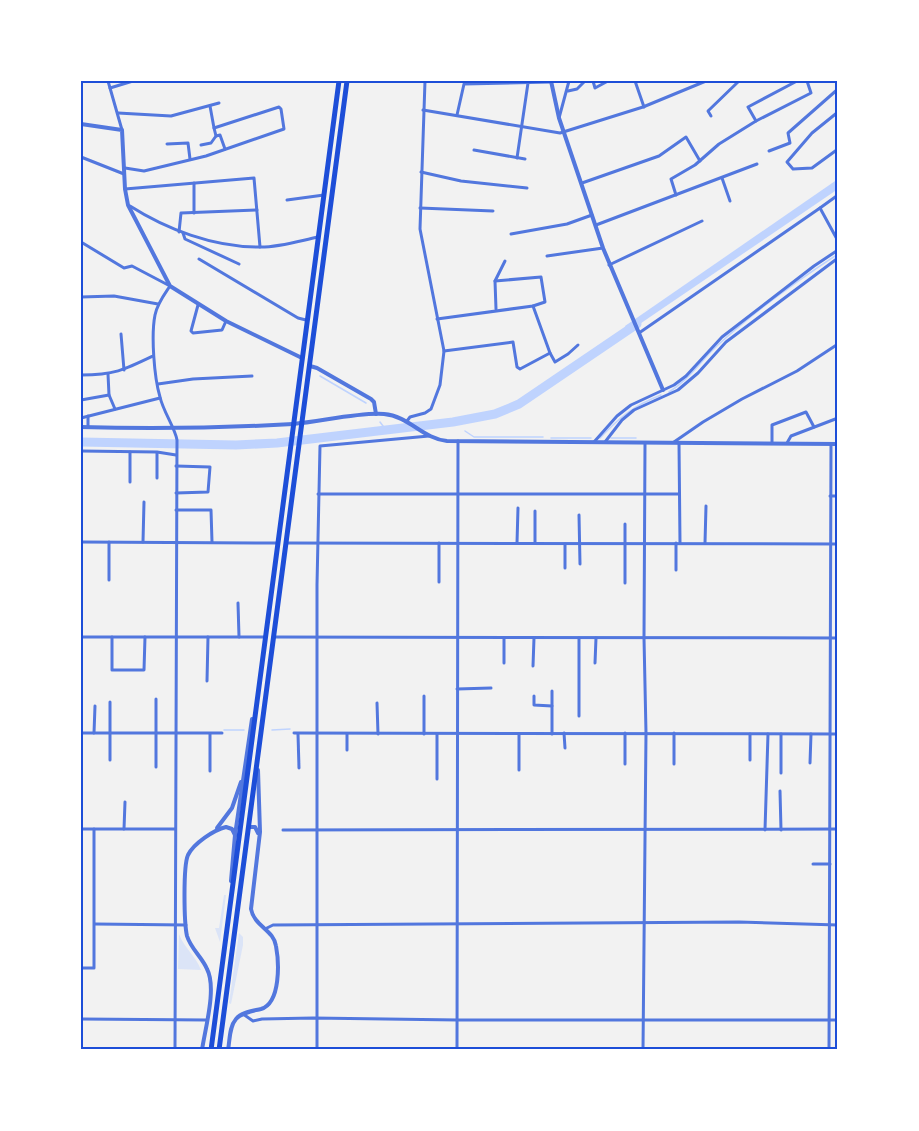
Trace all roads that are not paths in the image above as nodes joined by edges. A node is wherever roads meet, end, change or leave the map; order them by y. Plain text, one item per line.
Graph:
1 (108, 81) edge
2 (133, 81) edge
3 (339, 81) edge
4 (347, 81) edge
5 (425, 81) edge
6 (551, 81) edge
7 (569, 81) edge
8 (585, 81) edge
9 (592, 81) edge
10 (608, 81) edge
11 (635, 81) edge
12 (706, 81) edge
13 (739, 81) edge
14 (797, 81) edge
15 (807, 81) edge
16 (528, 83) junction
17 (110, 88) junction
18 (838, 88) edge
19 (568, 91) junction
20 (219, 103) dead end
21 (210, 106) junction
22 (644, 107) junction
23 (423, 110) junction
24 (838, 112) edge
25 (118, 113) junction
26 (457, 116) junction
27 (711, 116) dead end
28 (560, 118) junction
29 (756, 121) junction
30 (81, 124) edge
31 (214, 128) junction
32 (520, 128) junction
33 (122, 130) junction
34 (565, 132) junction
35 (216, 136) junction
36 (167, 144) dead end
37 (201, 145) dead end
38 (838, 149) edge
39 (226, 150) junction
40 (474, 150) dead end
41 (769, 151) dead end
42 (81, 157) edge
43 (517, 158) junction
44 (190, 159) junction
45 (525, 159) dead end
46 (700, 161) junction
47 (757, 164) dead end
48 (125, 168) junction
49 (421, 172) junction
50 (124, 174) junction
51 (722, 178) junction
52 (194, 183) junction
53 (582, 183) junction
54 (527, 188) dead end
55 (125, 189) junction
56 (324, 195) junction
57 (676, 195) junction
58 (838, 195) edge
59 (287, 200) dead end
60 (730, 201) dead end
61 (128, 205) junction
62 (420, 208) junction
63 (820, 208) junction
64 (256, 210) junction
65 (493, 211) dead end
66 (194, 213) junction
67 (592, 215) junction
68 (702, 221) dead end
69 (596, 225) junction
70 (181, 232) junction
71 (511, 234) dead end
72 (318, 237) junction
73 (838, 241) edge
74 (81, 242) edge
75 (260, 248) junction
76 (603, 248) junction
77 (838, 250) edge
78 (547, 256) dead end
79 (838, 258) edge
80 (199, 260) dead end
81 (505, 261) dead end
82 (239, 264) dead end
83 (609, 265) junction
84 (495, 281) junction
85 (170, 286) junction
86 (81, 297) edge
87 (158, 304) junction
88 (198, 305) junction
89 (533, 306) junction
90 (496, 309) junction
91 (437, 319) junction
92 (306, 320) junction
93 (226, 321) junction
94 (639, 333) junction
95 (121, 334) dead end
96 (838, 344) edge
97 (578, 345) dead end
98 (444, 351) junction
99 (550, 353) junction
100 (154, 356) junction
101 (302, 358) junction
102 (310, 366) junction
103 (124, 370) junction
104 (108, 374) junction
105 (81, 375) edge
106 (252, 376) dead end
107 (158, 384) junction
108 (663, 390) junction
109 (109, 395) junction
110 (666, 396) junction
111 (160, 398) junction
112 (81, 400) edge
113 (115, 409) junction
114 (376, 414) junction
115 (88, 416) junction
116 (81, 418) edge
117 (838, 418) edge
118 (406, 420) junction
119 (302, 423) junction
120 (293, 424) junction
121 (81, 427) edge
122 (88, 427) junction
123 (814, 427) junction
124 (172, 428) junction
125 (429, 436) junction
126 (458, 441) junction
127 (594, 442) junction
128 (604, 442) junction
129 (679, 442) junction
130 (645, 443) junction
131 (672, 443) junction
132 (772, 443) junction
133 (787, 443) junction
134 (831, 444) junction
135 (838, 444) edge
136 (81, 451) edge
137 (130, 452) junction
138 (157, 453) junction
139 (176, 453) junction
140 (176, 466) junction
141 (157, 478) dead end
142 (130, 482) dead end
143 (176, 493) junction
144 (318, 494) junction
145 (457, 494) junction
146 (644, 494) junction
147 (679, 495) junction
148 (830, 496) junction
149 (838, 496) edge
150 (144, 502) dead end
151 (706, 506) dead end
152 (518, 508) dead end
153 (176, 510) junction
154 (535, 511) dead end
155 (579, 515) dead end
156 (625, 524) dead end
157 (81, 542) edge
158 (109, 542) junction
159 (143, 542) junction
160 (176, 542) junction
161 (212, 542) junction
162 (278, 543) junction
163 (286, 543) junction
164 (317, 543) junction
165 (439, 543) junction
166 (458, 543) junction
167 (518, 543) junction
168 (536, 543) junction
169 (678, 543) junction
170 (705, 543) junction
171 (565, 544) junction
172 (580, 544) junction
173 (625, 544) junction
174 (644, 544) junction
175 (830, 544) junction
176 (838, 544) edge
177 (580, 564) dead end
178 (565, 568) dead end
179 (676, 570) dead end
180 (109, 580) dead end
181 (439, 582) dead end
182 (625, 583) dead end
183 (238, 603) dead end
184 (112, 637) junction
185 (176, 637) junction
186 (208, 637) junction
187 (239, 637) junction
188 (265, 637) junction
189 (275, 637) junction
190 (145, 638) junction
191 (317, 638) junction
192 (457, 638) junction
193 (504, 638) junction
194 (534, 638) junction
195 (579, 638) junction
196 (596, 638) junction
197 (644, 638) junction
198 (831, 638) junction
199 (838, 638) edge
200 (81, 641) edge
201 (504, 663) dead end
202 (595, 663) dead end
203 (533, 666) dead end
204 (207, 681) dead end
205 (491, 688) dead end
206 (457, 689) junction
207 (552, 691) dead end
208 (257, 693) junction
209 (424, 696) dead end
210 (534, 696) dead end
211 (156, 699) dead end
212 (111, 702) dead end
213 (377, 703) dead end
214 (95, 706) dead end
215 (552, 706) junction
216 (579, 716) dead end
217 (81, 733) edge
218 (94, 733) junction
219 (110, 733) junction
220 (156, 733) junction
221 (176, 733) junction
222 (222, 733) dead end
223 (625, 733) junction
224 (646, 733) junction
225 (674, 733) junction
226 (210, 734) junction
227 (317, 734) junction
228 (347, 734) junction
229 (378, 734) junction
230 (424, 734) junction
231 (438, 734) junction
232 (458, 734) junction
233 (519, 734) junction
234 (552, 734) junction
235 (564, 734) junction
236 (750, 734) junction
237 (768, 734) junction
238 (781, 734) junction
239 (811, 734) junction
240 (831, 734) junction
241 (838, 734) edge
242 (565, 748) dead end
243 (347, 750) dead end
244 (258, 758) junction
245 (110, 760) dead end
246 (750, 760) dead end
247 (246, 762) junction
248 (810, 763) dead end
249 (625, 764) dead end
250 (674, 764) dead end
251 (156, 767) dead end
252 (299, 768) dead end
253 (519, 770) dead end
254 (210, 771) dead end
255 (780, 773) dead end
256 (437, 779) dead end
257 (780, 791) dead end
258 (125, 802) dead end
259 (249, 827) junction
260 (81, 829) edge
261 (94, 829) junction
262 (124, 829) junction
263 (176, 829) junction
264 (283, 830) dead end
265 (644, 830) junction
266 (765, 830) junction
267 (781, 830) junction
268 (830, 830) junction
269 (838, 830) edge
270 (215, 831) junction
271 (318, 831) junction
272 (457, 831) junction
273 (235, 835) junction
274 (259, 840) junction
275 (813, 864) dead end
276 (830, 864) junction
277 (230, 906) junction
278 (95, 924) junction
279 (644, 924) junction
280 (838, 924) edge
281 (176, 925) junction
282 (186, 925) junction
283 (316, 925) junction
284 (458, 925) junction
285 (830, 925) junction
286 (265, 929) junction
287 (81, 968) edge
288 (243, 1014) junction
289 (81, 1018) edge
290 (175, 1019) junction
291 (317, 1019) junction
292 (206, 1020) junction
293 (458, 1020) junction
294 (643, 1020) junction
295 (830, 1020) junction
296 (838, 1020) edge
297 (175, 1050) edge
298 (202, 1050) edge
299 (211, 1050) edge
300 (219, 1050) edge
301 (228, 1050) edge
302 (316, 1050) edge
303 (457, 1050) edge
304 (643, 1050) edge
305 (829, 1050) edge

1 - 17 street
2 - 17 street
3 - 56 highway
4 - 102 highway
5 - 23 street
6 - 16 street
6 - 28 street
7 - 19 street
8 - 19 street
9 - 10 street
11 - 22 street
12 - 22 street
13 - 27 street
14 - 29 street
15 - 29 street
16 - 26 street
16 - 32 street
17 - 25 street
18 - 41 street
19 - 28 street
20 - 21 street
21 - 25 street
21 - 31 street
22 - 34 street
23 - 26 street
23 - 49 street
24 - 38 street
25 - 33 street
26 - 32 street
28 - 34 street
29 - 46 street
30 - 33 street
31 - 35 street
31 - 39 street
32 - 34 street
32 - 43 street
33 - 48 street
34 - 53 street
35 - 37 street
35 - 39 street
36 - 44 street
39 - 44 street
40 - 43 street
42 - 50 street
43 - 45 street
44 - 48 street
46 - 53 street
46 - 57 street
47 - 51 street
48 - 50 street
49 - 54 street
49 - 62 street
50 - 55 street
51 - 57 street
51 - 60 street
52 - 55 street
52 - 64 street
52 - 66 street
53 - 67 street
55 - 61 street
56 - 59 street
56 - 72 highway
57 - 69 street
58 - 63 street
61 - 70 street
61 - 85 street
62 - 65 street
62 - 91 street
63 - 73 street
63 - 94 street
64 - 66 street
64 - 75 street
66 - 70 street
67 - 69 street
67 - 71 street
68 - 83 street
69 - 76 street
70 - 75 street
70 - 82 street
72 - 75 street
72 - 92 highway
74 - 85 street
76 - 78 street
76 - 83 street
77 - 108 street
79 - 110 street
80 - 92 street
81 - 84 street
83 - 94 street
84 - 89 street
84 - 90 street
85 - 87 street
85 - 88 street
86 - 87 street
87 - 100 street
88 - 93 street
88 - 93 street
89 - 90 street
89 - 99 street
90 - 91 street
91 - 98 street
92 - 101 highway
93 - 101 street
94 - 108 street
95 - 103 street
96 - 131 street
97 - 99 street
98 - 99 street
98 - 118 street
100 - 103 street
100 - 107 street
101 - 120 highway
102 - 114 street
102 - 119 highway
103 - 104 street
104 - 105 street
104 - 109 street
106 - 107 street
107 - 111 street
108 - 110 street
108 - 127 street
109 - 112 street
109 - 113 street
110 - 128 street
111 - 113 street
111 - 124 street
113 - 115 street
114 - 118 street
114 - 119 street
115 - 116 street
115 - 122 street
117 - 123 street
118 - 125 street
119 - 120 street
119 - 163 highway
120 - 124 street
120 - 162 highway
121 - 122 street
122 - 124 street
123 - 132 street
123 - 133 street
124 - 139 street
125 - 126 street
125 - 144 street
126 - 127 street
126 - 145 street
127 - 128 street
128 - 130 street
129 - 131 street
129 - 132 street
129 - 147 street
130 - 131 street
130 - 146 street
132 - 133 street
133 - 134 street
134 - 135 street
134 - 148 street
136 - 137 street
137 - 138 street
137 - 142 street
138 - 139 street
138 - 141 street
139 - 140 street
140 - 143 street
140 - 143 street
143 - 153 street
144 - 145 street
144 - 164 street
145 - 146 street
145 - 166 street
146 - 147 street
146 - 174 street
147 - 169 street
148 - 149 street
148 - 175 street
150 - 159 street
151 - 170 street
152 - 167 street
153 - 160 street
153 - 161 street
154 - 168 street
155 - 172 street
156 - 173 street
157 - 158 street
158 - 159 street
158 - 180 street
159 - 160 street
160 - 161 street
160 - 185 street
161 - 162 street
162 - 188 highway
163 - 164 street
163 - 189 highway
164 - 165 street
164 - 191 street
165 - 166 street
165 - 181 street
166 - 167 street
166 - 192 street
167 - 168 street
168 - 171 street
169 - 170 street
169 - 174 street
169 - 179 street
170 - 175 street
171 - 172 street
171 - 178 street
172 - 173 street
172 - 177 street
173 - 174 street
173 - 182 street
174 - 197 street
175 - 176 street
175 - 198 street
183 - 187 street
184 - 190 street
184 - 190 street
184 - 200 street
185 - 186 street
185 - 190 street
185 - 221 street
186 - 187 street
186 - 204 street
187 - 188 street
188 - 189 street
188 - 208 highway
189 - 191 street
189 - 244 highway
191 - 192 street
191 - 227 street
192 - 193 street
192 - 206 street
193 - 194 street
193 - 201 street
194 - 195 street
194 - 203 street
195 - 196 street
195 - 216 street
196 - 197 street
196 - 202 street
197 - 198 street
197 - 224 street
198 - 199 street
198 - 240 street
205 - 206 street
206 - 232 street
207 - 215 street
208 - 247 street
208 - 277 highway
209 - 230 street
210 - 215 street
211 - 220 street
212 - 219 street
213 - 229 street
214 - 218 street
215 - 234 street
217 - 218 street
218 - 219 street
219 - 220 street
219 - 245 street
220 - 221 street
220 - 251 street
221 - 226 street
221 - 263 street
222 - 226 street
223 - 224 street
223 - 235 street
223 - 249 street
224 - 225 street
224 - 265 street
225 - 236 street
225 - 250 street
226 - 254 street
227 - 228 street
227 - 252 street
227 - 271 street
228 - 229 street
228 - 243 street
229 - 230 street
230 - 231 street
231 - 232 street
231 - 256 street
232 - 233 street
232 - 272 street
233 - 234 street
233 - 253 street
234 - 235 street
235 - 242 street
236 - 237 street
236 - 246 street
237 - 238 street
237 - 266 street
238 - 239 street
238 - 255 street
239 - 240 street
239 - 248 street
240 - 241 street
240 - 268 street
244 - 259 highway
244 - 274 street
247 - 270 street
247 - 273 street
257 - 267 street
258 - 262 street
259 - 274 street
259 - 300 highway
260 - 261 street
261 - 262 street
261 - 278 street
262 - 263 street
263 - 281 street
264 - 271 street
265 - 266 street
265 - 272 street
265 - 279 street
266 - 267 street
267 - 268 street
268 - 269 street
268 - 276 street
270 - 273 street
270 - 282 street
271 - 272 street
271 - 283 street
272 - 284 street
273 - 277 street
274 - 286 street
275 - 276 street
276 - 285 street
277 - 299 highway
278 - 281 street
278 - 287 street
279 - 284 street
279 - 285 street
279 - 294 street
280 - 285 street
281 - 282 street
281 - 290 street
282 - 292 street
283 - 284 street
283 - 286 street
283 - 291 street
284 - 293 street
285 - 295 street
286 - 288 street
288 - 291 street
288 - 301 street
289 - 290 street
290 - 292 street
290 - 297 street
291 - 293 street
291 - 302 street
292 - 298 street
293 - 294 street
293 - 303 street
294 - 295 street
294 - 304 street
295 - 296 street
295 - 305 street

